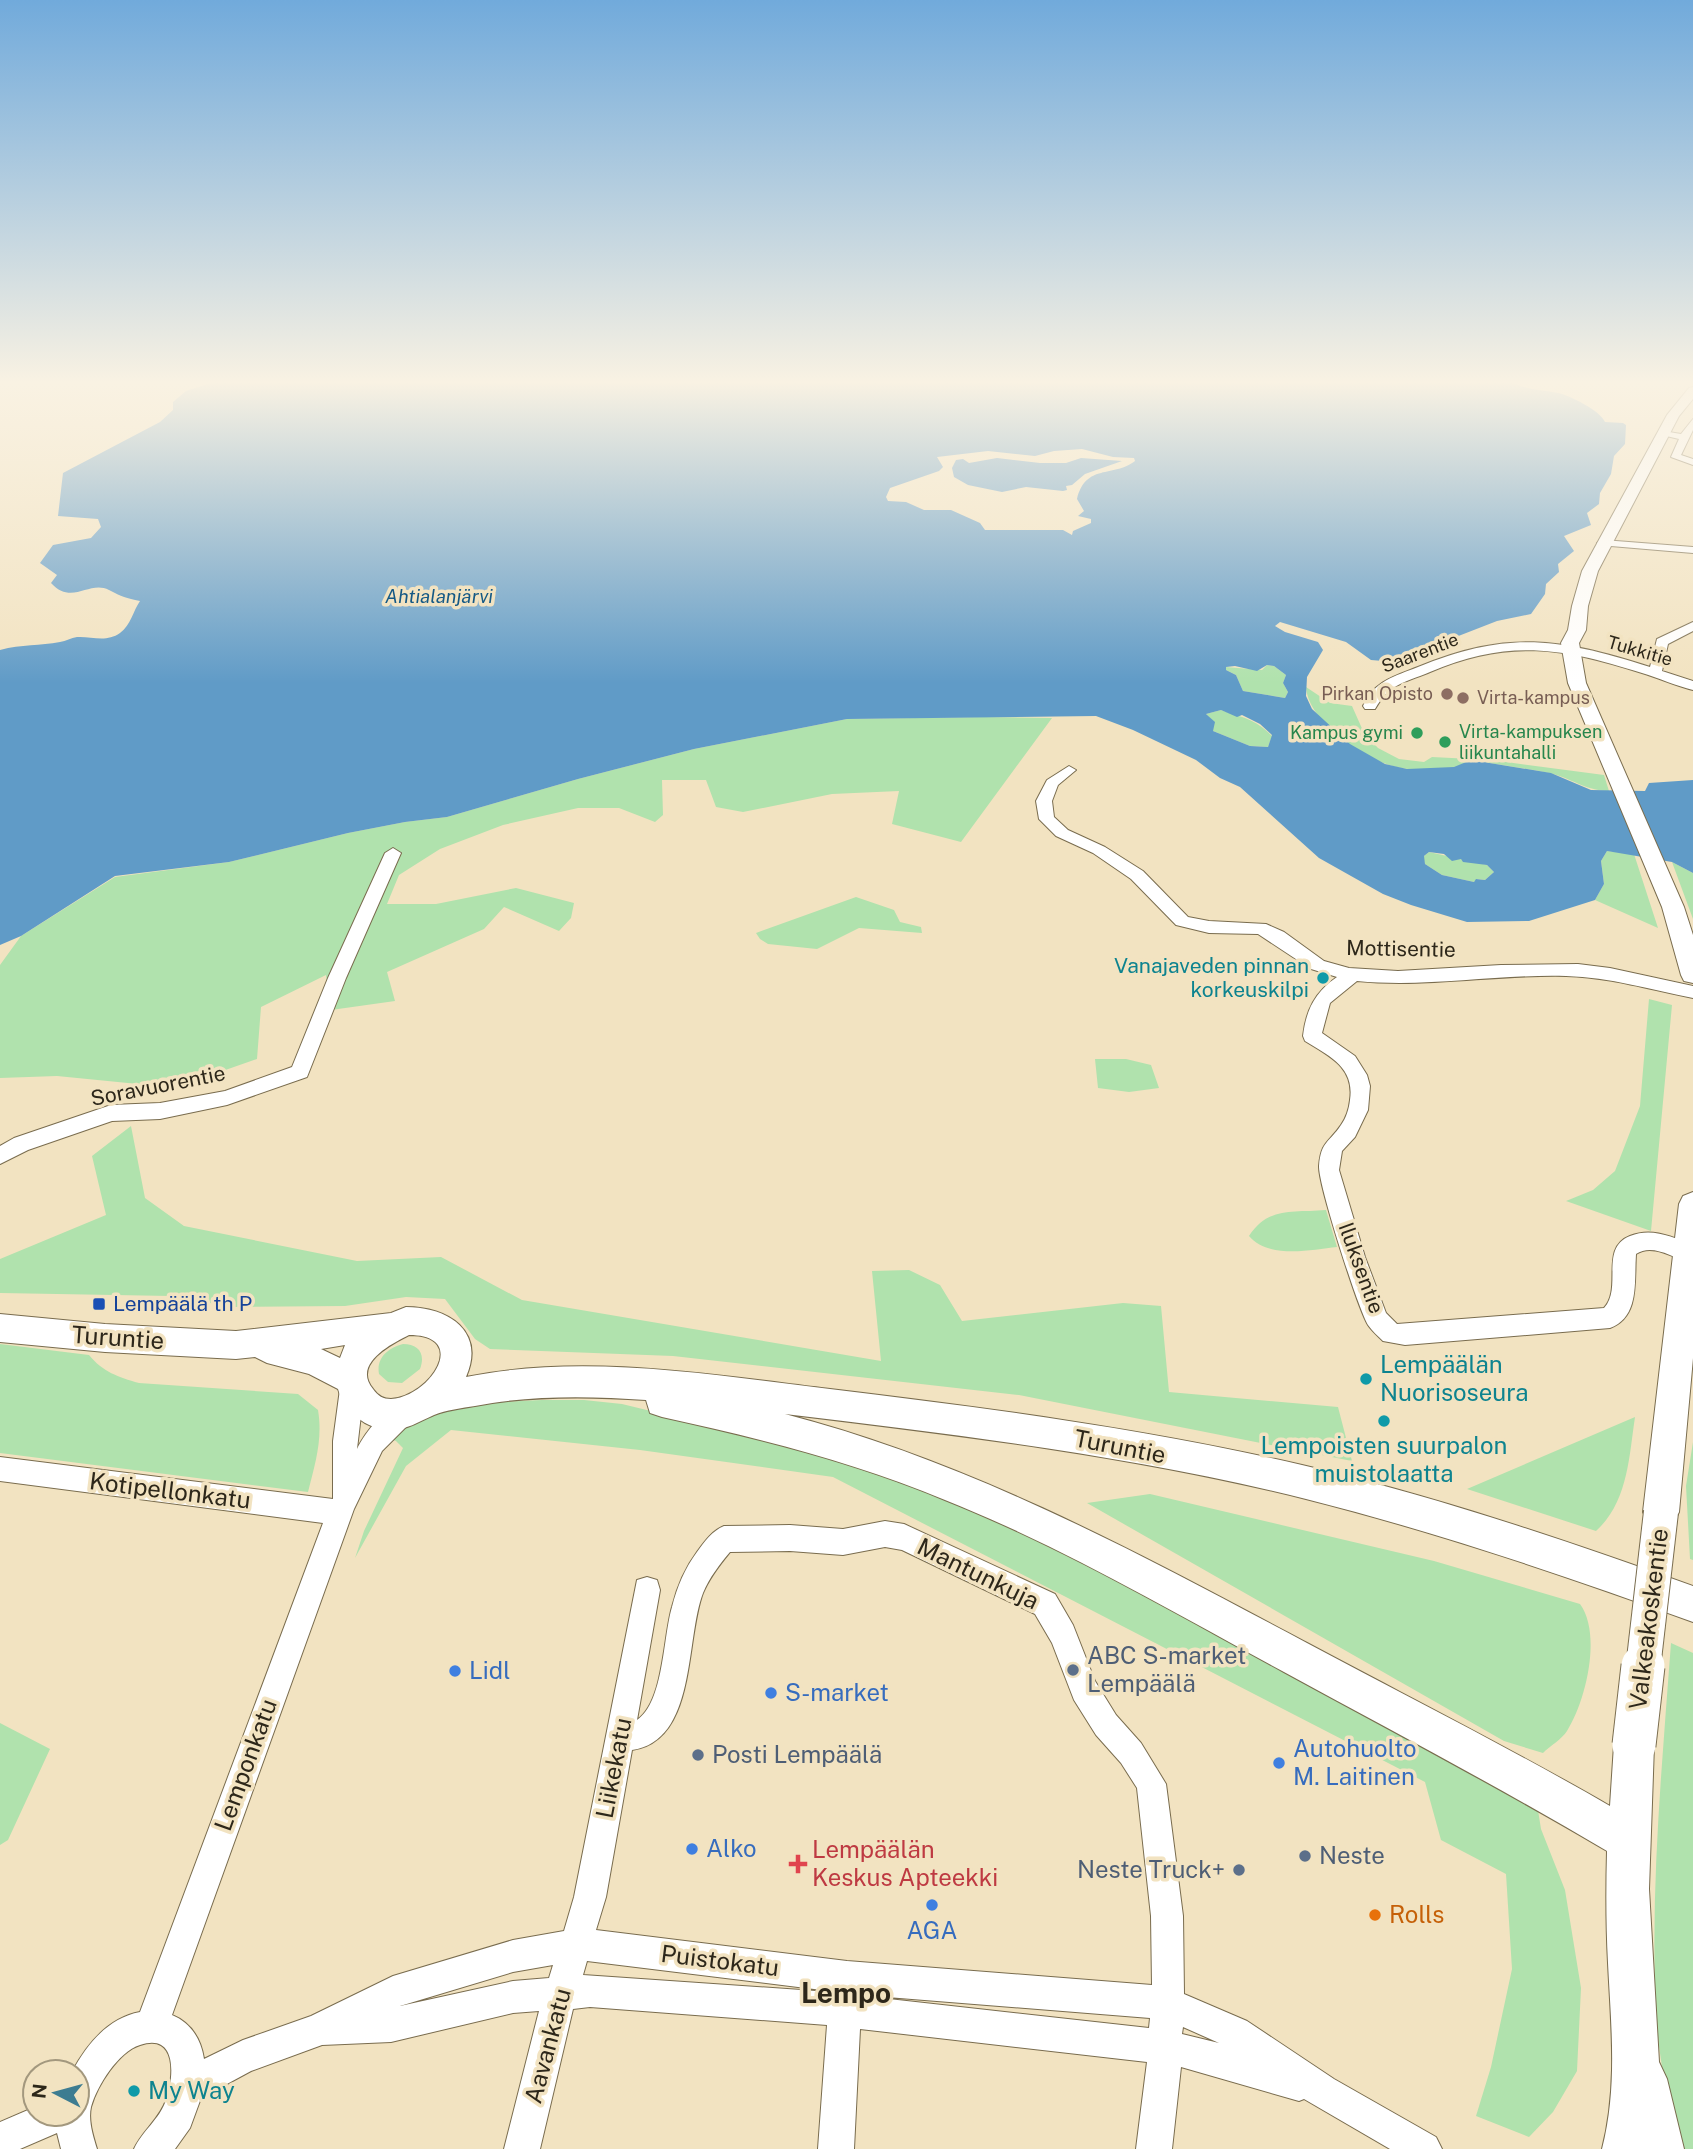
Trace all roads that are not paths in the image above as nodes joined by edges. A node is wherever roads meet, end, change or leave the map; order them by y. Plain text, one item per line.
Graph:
1 (1636, 483) edge
2 (1606, 539) junction
3 (1693, 550) edge
4 (1693, 626) edge
5 (1577, 653) junction
6 (1655, 672) junction
7 (1693, 687) edge
8 (1370, 706) dead end
9 (1069, 770) dead end
10 (393, 853) dead end
11 (1355, 974) junction
12 (1693, 975) edge
13 (1693, 992) edge
14 (0, 1156) edge
15 (1693, 1204) edge
16 (1690, 1264) edge
17 (389, 1326) junction
18 (0, 1328) edge
19 (236, 1345) junction
20 (456, 1357) junction
21 (1684, 1377) edge
22 (529, 1382) junction
23 (351, 1384) junction
24 (567, 1384) junction
25 (417, 1406) junction
26 (0, 1469) edge
27 (342, 1509) junction
28 (1575, 1561) junction
29 (647, 1590) dead end
30 (1693, 1592) edge
31 (1693, 1604) edge
32 (620, 1735) junction
33 (1627, 1839) junction
34 (578, 1944) junction
35 (847, 1977) junction
36 (562, 1993) junction
37 (1167, 2003) junction
38 (845, 2011) junction
39 (151, 2027) junction
40 (318, 2030) junction
41 (1635, 2036) junction
42 (1166, 2047) junction
43 (91, 2070) edge
44 (187, 2087) junction
45 (1322, 2091) junction
46 (28, 2128) edge
47 (74, 2128) edge
48 (0, 2140) edge
49 (1425, 2148) edge
50 (79, 2149) edge
51 (152, 2149) edge
52 (522, 2149) edge
53 (836, 2149) edge
54 (1154, 2149) edge
55 (1626, 2149) edge
56 (1660, 2149) edge

1 - 2 street
2 - 3 street
2 - 5 street
4 - 6 street
5 - 6 street, Tukkitie
5 - 8 street, Saarentie
5 - 12 street
6 - 7 street, Tukkitie
9 - 11 street, Mottisentie
10 - 14 street, Soravuorentie
11 - 13 street, Mottisentie
11 - 16 street, Iluksentie
15 - 16 street, Valkeakoskentie
16 - 21 street, Valkeakoskentie
17 - 19 street, Turuntie
17 - 20 main road
17 - 23 main road
18 - 19 street, Turuntie
19 - 23 main road, Turuntie
20 - 22 street, Turuntie
20 - 25 street
21 - 33 street, Valkeakoskentie, bridge
22 - 24 main road, Turuntie
22 - 25 main road, Turuntie
23 - 25 street
23 - 27 street, Lemponkatu
24 - 28 main road, Turuntie
24 - 33 street
25 - 27 street, Lemponkatu
26 - 27 street, Kotipellonkatu
27 - 39 street, Lemponkatu
28 - 30 street
28 - 31 main road, Turuntie
29 - 32 street, Liikekatu
32 - 34 street, Liikekatu
32 - 37 street, Mantunkuja
33 - 41 street, Valkeakoskentie
34 - 35 street, Puistokatu
34 - 36 street, Aavankatu
34 - 40 street, Puistokatu
35 - 37 street, Puistokatu
35 - 38 street
36 - 38 street, Puistokatu
36 - 40 street, Puistokatu
36 - 52 street, Aavankatu
37 - 42 street, Mantunkuja
37 - 45 street, Puistokatu
38 - 42 street, Puistokatu
38 - 53 street
39 - 43 street
39 - 44 street
40 - 44 street, Puistokatu
41 - 55 street, Valkeakoskentie
41 - 56 street, Valkeakoskentie
42 - 45 street, Puistokatu
42 - 54 street, Mantunkuja
44 - 51 street
45 - 49 street, Puistokatu
46 - 48 street
47 - 50 street

